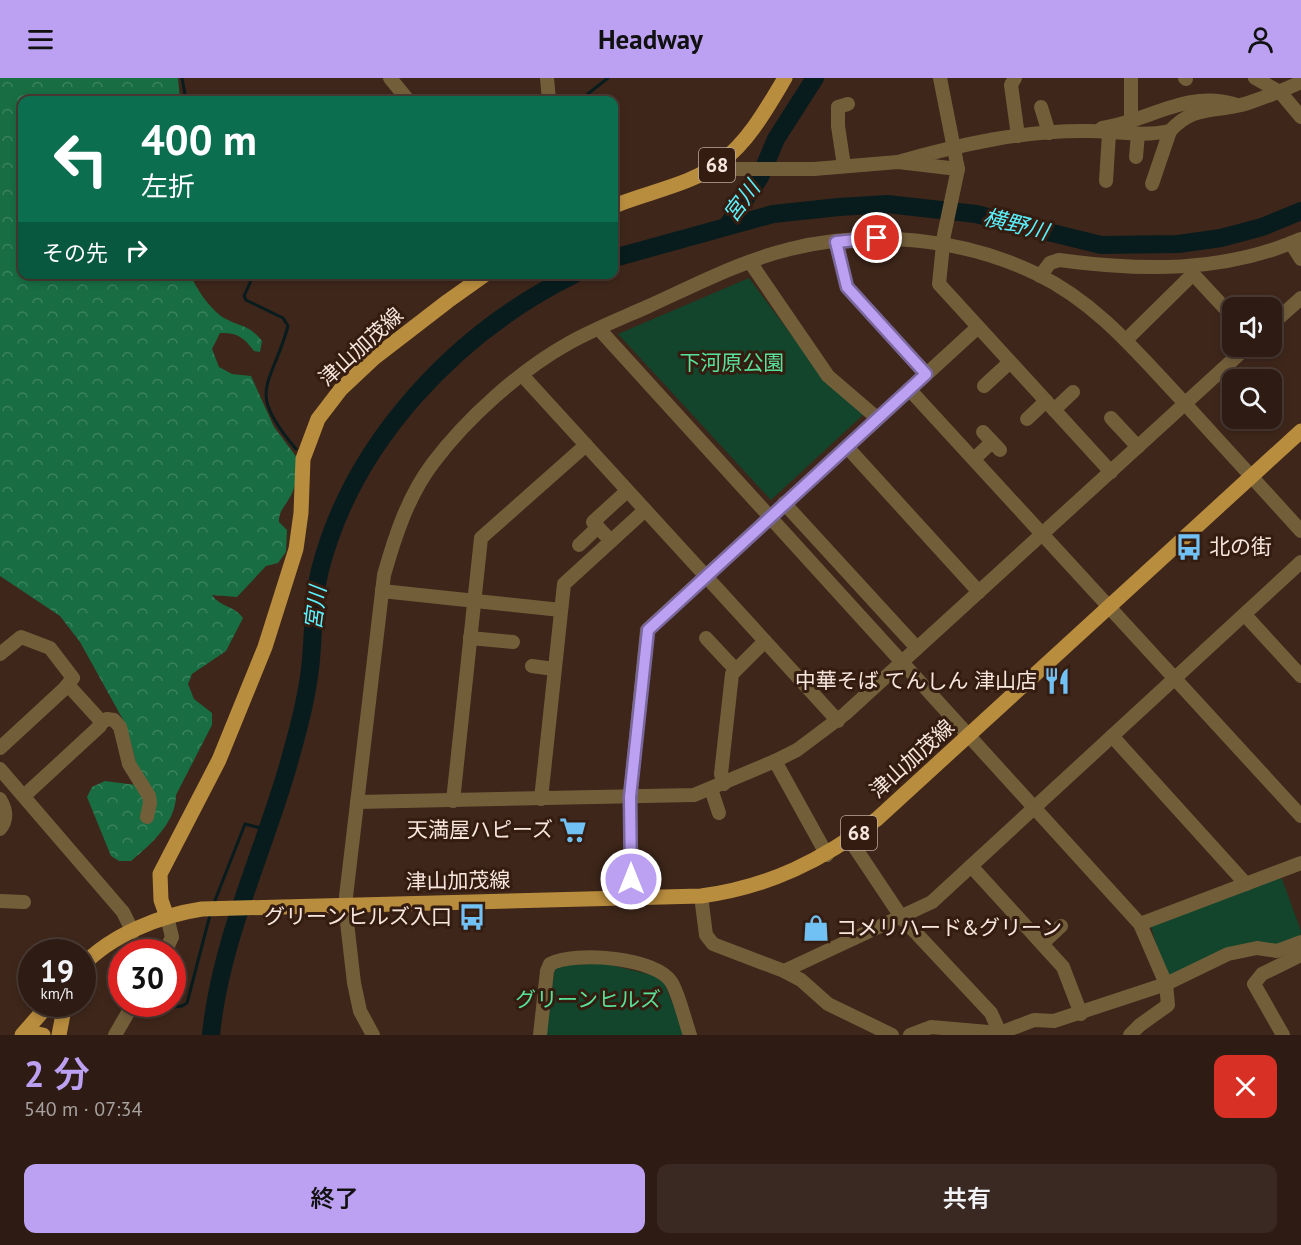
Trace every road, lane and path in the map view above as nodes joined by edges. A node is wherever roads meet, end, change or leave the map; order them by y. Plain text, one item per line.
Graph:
1 (390, 78) edge
2 (547, 78) edge
3 (785, 78) edge
4 (940, 78) edge
5 (1015, 78) edge
6 (1131, 78) edge
7 (1255, 78) edge
8 (1301, 81) edge
9 (1280, 92) junction
10 (405, 96) edge
11 (549, 96) edge
12 (848, 104) dead end
13 (1172, 105) junction
14 (1239, 105) junction
15 (1041, 107) dead end
16 (1301, 117) edge
17 (1131, 120) junction
18 (1174, 126) junction
19 (1089, 131) junction
20 (1049, 133) junction
21 (1109, 134) junction
22 (1138, 134) junction
23 (1018, 136) junction
24 (955, 147) junction
25 (1136, 157) dead end
26 (898, 162) junction
27 (719, 164) junction
28 (844, 166) junction
29 (956, 172) junction
30 (1106, 181) dead end
31 (1152, 184) dead end
32 (618, 205) edge
33 (943, 240) junction
34 (1296, 241) edge
35 (836, 242) junction
36 (1301, 259) edge
37 (750, 262) junction
38 (1193, 271) junction
39 (1040, 276) junction
40 (479, 279) edge
41 (1301, 298) edge
42 (1222, 304) edge
43 (1282, 315) edge
44 (978, 327) junction
45 (599, 329) junction
46 (1126, 340) junction
47 (1236, 357) edge
48 (1010, 362) junction
49 (926, 374) junction
50 (522, 375) junction
51 (984, 386) dead end
52 (909, 389) junction
53 (1073, 392) dead end
54 (1185, 404) junction
55 (1050, 405) junction
56 (877, 418) junction
57 (1111, 418) dead end
58 (1027, 419) dead end
59 (1301, 431) edge
60 (992, 441) dead end
61 (585, 445) junction
62 (847, 447) junction
63 (1138, 447) junction
64 (974, 459) junction
65 (1111, 472) junction
66 (1251, 477) junction
67 (627, 490) junction
68 (616, 501) junction
69 (784, 503) junction
70 (645, 510) junction
71 (770, 516) junction
72 (634, 520) junction
73 (598, 527) junction
74 (1301, 531) edge
75 (1042, 535) junction
76 (610, 541) junction
77 (579, 545) dead end
78 (1301, 562) edge
79 (705, 576) junction
80 (382, 591) junction
81 (979, 592) junction
82 (474, 601) junction
83 (1109, 607) junction
84 (561, 610) junction
85 (1245, 615) junction
86 (470, 638) junction
87 (706, 638) dead end
88 (765, 641) junction
89 (513, 642) dead end
90 (917, 648) junction
91 (0, 654) edge
92 (902, 662) junction
93 (532, 666) dead end
94 (554, 669) junction
95 (735, 669) junction
96 (1301, 676) edge
97 (1174, 678) junction
98 (68, 685) junction
99 (838, 721) junction
100 (100, 724) junction
101 (969, 735) junction
102 (1112, 736) junction
103 (0, 748) edge
104 (776, 761) junction
105 (0, 769) edge
106 (717, 787) junction
107 (24, 796) junction
108 (630, 797) junction
109 (0, 799) edge
110 (541, 799) junction
111 (453, 801) junction
112 (357, 802) junction
113 (1035, 806) junction
114 (719, 813) dead end
115 (1301, 816) edge
116 (147, 817) dead end
117 (0, 829) edge
118 (850, 840) junction
119 (827, 855) junction
120 (1301, 863) edge
121 (971, 866) junction
122 (1246, 884) junction
123 (701, 896) junction
124 (631, 899) junction
125 (0, 901) edge
126 (24, 902) dead end
127 (345, 905) junction
128 (167, 917) junction
129 (902, 918) junction
130 (1140, 924) junction
131 (1061, 926) dead end
132 (133, 932) junction
133 (171, 939) edge
134 (1301, 942) edge
135 (1042, 944) junction
136 (96, 954) edge
137 (1301, 955) edge
138 (784, 971) junction
139 (1166, 984) junction
140 (1081, 1014) junction
141 (38, 1017) edge
142 (62, 1017) edge
143 (125, 1017) edge
144 (1000, 1033) junction
145 (22, 1035) edge
146 (43, 1035) edge
147 (59, 1035) edge
148 (115, 1035) edge
149 (373, 1035) edge
150 (540, 1035) edge
151 (690, 1035) edge
152 (892, 1035) edge
153 (910, 1035) edge
154 (1130, 1035) edge
155 (1283, 1035) edge

1 - 10 street
2 - 11 street
3 - 27 main road, 68
4 - 24 street
5 - 23 street
6 - 17 street
7 - 9 street
8 - 9 street
9 - 14 street
9 - 16 street
12 - 28 street
13 - 14 street
13 - 17 street
13 - 18 street
14 - 18 street
15 - 20 street
17 - 19 street
18 - 22 street
18 - 31 street
19 - 20 street
19 - 21 street
20 - 23 street
21 - 22 street
21 - 30 street
22 - 25 street
23 - 24 street
24 - 26 street
24 - 29 street
26 - 28 street
26 - 29 street
27 - 28 street
27 - 32 main road, 68
29 - 33 street
33 - 35 street
33 - 39 street
33 - 44 street
34 - 36 street
34 - 38 street
35 - 37 street
35 - 49 street
37 - 45 street
37 - 56 street
38 - 39 street
38 - 42 street
38 - 46 street
39 - 46 street
40 - 128 main road, 津山加茂線
41 - 43 street
44 - 48 street
44 - 49 street
45 - 50 street
45 - 71 street
46 - 54 street
47 - 54 street
48 - 51 street
48 - 55 street
49 - 52 street
50 - 61 street
50 - 80 street
52 - 56 street
52 - 64 street
53 - 55 street
54 - 63 street
54 - 66 street
55 - 58 street
55 - 65 street
56 - 62 street
57 - 63 street
59 - 66 main road, 津山加茂線 / 68
60 - 64 street
61 - 67 street
61 - 82 street
62 - 69 street
62 - 81 street
63 - 65 street
64 - 75 street
65 - 75 street
66 - 74 street
66 - 83 main road, 津山加茂線 / 68
67 - 68 street
67 - 70 street
68 - 72 street
68 - 73 street
69 - 71 street
69 - 90 street
70 - 72 street
70 - 79 street
71 - 79 street
71 - 92 street
72 - 76 street
73 - 76 street
73 - 77 street
75 - 81 street
75 - 83 street
76 - 84 street
78 - 85 street
79 - 88 street
79 - 108 street
80 - 82 street
80 - 112 street
81 - 90 street
82 - 84 street
82 - 86 street
83 - 97 street
83 - 101 main road, 津山加茂線 / 68
84 - 94 street
85 - 96 street
85 - 97 street
86 - 89 street
86 - 111 street
87 - 95 street
88 - 95 street
88 - 99 street
90 - 92 street
91 - 98 street
92 - 99 street
92 - 101 street
93 - 94 street
94 - 110 street
95 - 106 street
97 - 102 street
97 - 115 street
98 - 100 street
98 - 103 street
99 - 104 street
100 - 107 street
100 - 116 street
101 - 113 street
101 - 118 main road, 津山加茂線 / 68
102 - 113 street
102 - 122 street
104 - 106 street
104 - 119 street
105 - 107 street
106 - 108 street
106 - 114 street
107 - 132 street
108 - 110 street
108 - 124 street
109 - 117 street
110 - 111 street
111 - 112 street
112 - 127 street
113 - 121 street
113 - 130 street
118 - 119 main road, 津山加茂線 / 68
118 - 129 street
119 - 123 main road, 津山加茂線 / 68
120 - 122 street
121 - 129 street
121 - 135 street
122 - 130 street
123 - 124 main road, 津山加茂線 / 68
123 - 138 street
124 - 127 main road, 津山加茂線 / 68
125 - 126 street
127 - 128 main road, 津山加茂線 / 68
127 - 149 street
128 - 132 main road, 津山加茂線 / 68
128 - 133 street
129 - 138 street
129 - 144 street
130 - 139 street
131 - 135 street
132 - 136 main road, 津山加茂線 / 68
134 - 139 street
135 - 140 street
137 - 155 street
138 - 152 street
139 - 140 street
139 - 154 street
140 - 144 street
141 - 145 main road
142 - 147 main road
143 - 148 street
144 - 153 street
145 - 146 main road
150 - 151 street

